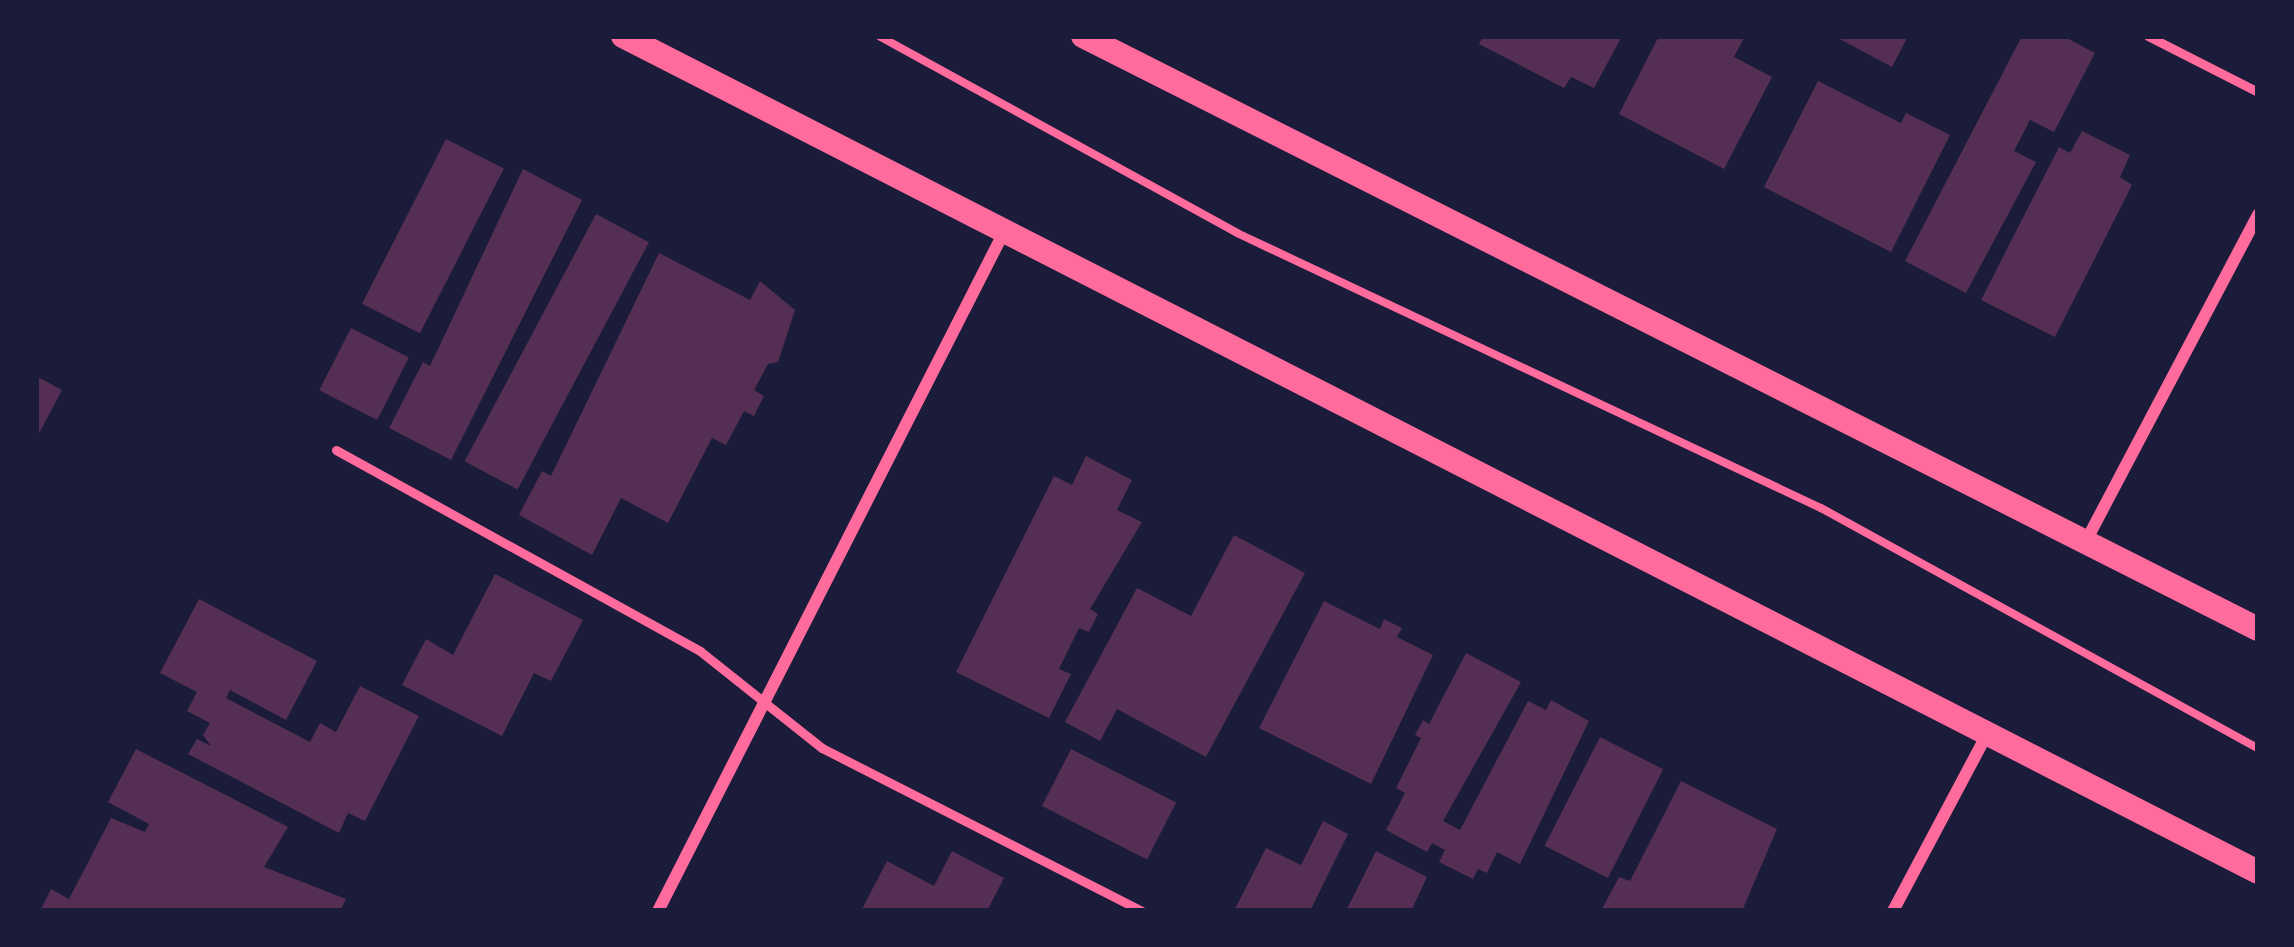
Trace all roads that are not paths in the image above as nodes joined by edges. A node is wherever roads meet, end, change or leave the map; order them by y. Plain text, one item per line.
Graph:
1 (623, 36) edge
2 (1083, 36) edge
3 (2149, 36) edge
4 (1121, 45) edge
5 (2258, 92) edge
6 (2258, 215) edge
7 (1005, 229) junction
8 (336, 450) dead end
9 (2086, 541) junction
10 (2258, 629) edge
11 (765, 700) junction
12 (1988, 733) junction
13 (2258, 872) edge
14 (658, 911) edge
15 (1142, 911) edge
16 (1893, 911) edge

1 - 7 main road
2 - 4 main road
3 - 5 lane
4 - 9 main road
6 - 9 street
7 - 11 street
7 - 12 main road
8 - 11 lane
9 - 10 main road
11 - 14 street
11 - 15 lane
12 - 13 main road
12 - 16 street

